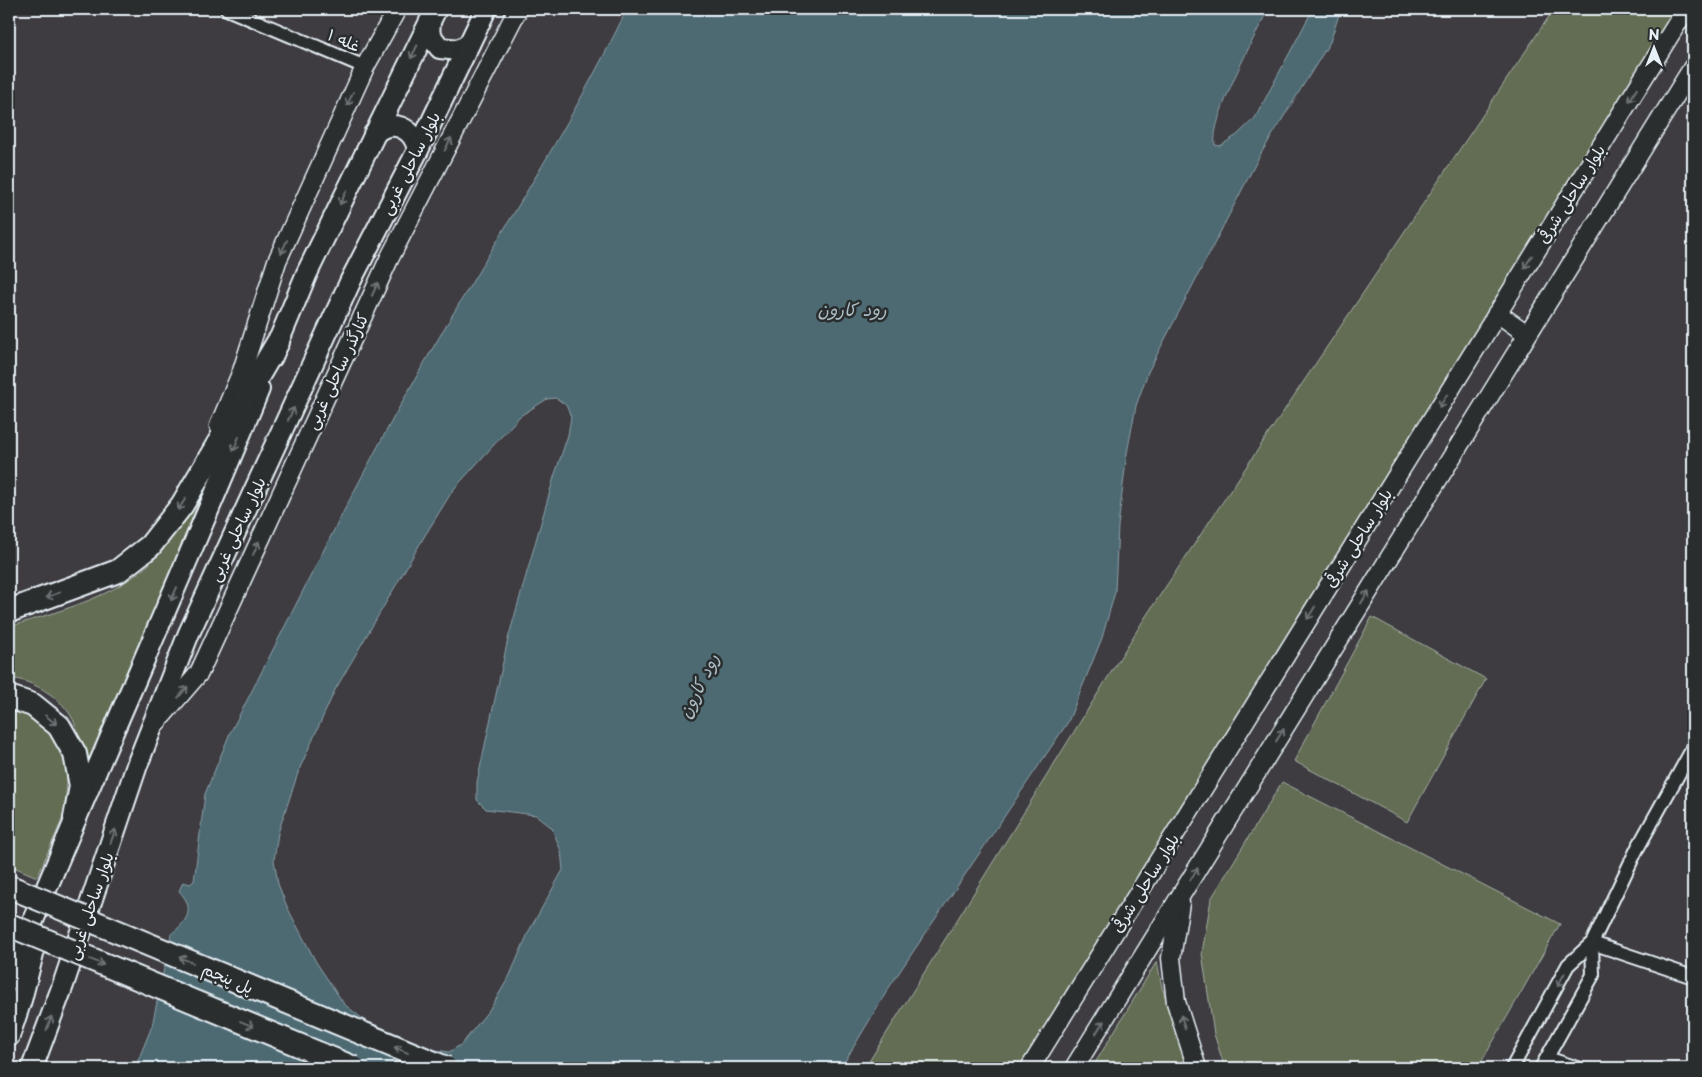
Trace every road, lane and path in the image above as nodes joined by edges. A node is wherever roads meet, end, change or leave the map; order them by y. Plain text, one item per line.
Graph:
1 (227, 9) edge
2 (397, 9) edge
3 (486, 9) edge
4 (518, 9) edge
5 (1686, 9) edge
6 (433, 15) edge
7 (469, 44) junction
8 (365, 67) junction
9 (1693, 67) edge
10 (1693, 81) edge
11 (1676, 95) junction
12 (374, 134) junction
13 (418, 150) junction
14 (1497, 313) junction
15 (1527, 334) junction
16 (278, 342) junction
17 (197, 479) junction
18 (9, 611) edge
19 (9, 697) edge
20 (151, 729) junction
21 (1693, 748) edge
22 (75, 818) junction
23 (55, 866) junction
24 (9, 887) edge
25 (1181, 895) junction
26 (9, 925) edge
27 (1592, 943) junction
28 (1693, 977) edge
29 (9, 979) edge
30 (9, 1036) edge
31 (1544, 1063) edge
32 (32, 1068) edge
33 (354, 1068) edge
34 (446, 1068) edge
35 (1030, 1068) edge
36 (1074, 1068) edge
37 (1198, 1068) edge
38 (1512, 1068) edge
39 (1578, 1068) edge

1 - 8 street, غله ۱
2 - 8 main road
3 - 7 main road, بلوار ساحلی غربی
20 -> 4 main road, کنارگذر ساحلی غربی
5 -> 14 main road, بلوار ساحلی شرقی
6 - 7 main road
6 -> 12 main road, بلوار ساحلی غربی
7 - 13 main road, بلوار ساحلی غربی
8 -> 17 main road
9 - 11 main road
10 - 11 main road
11 - 15 main road
12 - 13 main road
12 -> 16 main road, بلوار ساحلی غربی
20 -> 13 main road, بلوار ساحلی غربی
14 - 15 main road
14 -> 35 main road, بلوار ساحلی شرقی
25 -> 15 main road
16 - 17 highway
16 -> 22 main road, بلوار ساحلی غربی
17 -> 18 highway
19 -> 22 highway
32 -> 20 main road, بلوار ساحلی غربی
21 - 27 street
22 - 23 main road, بلوار ساحلی غربی
23 - 29 main road, بلوار ساحلی غربی
23 - 30 main road, بلوار ساحلی غربی
34 -> 24 highway, پل پنجم, bridge
36 -> 25 main road
37 -> 25 main road
26 -> 33 highway, bridge
27 - 28 street
27 - 31 street
27 -> 38 street
31 - 39 street

